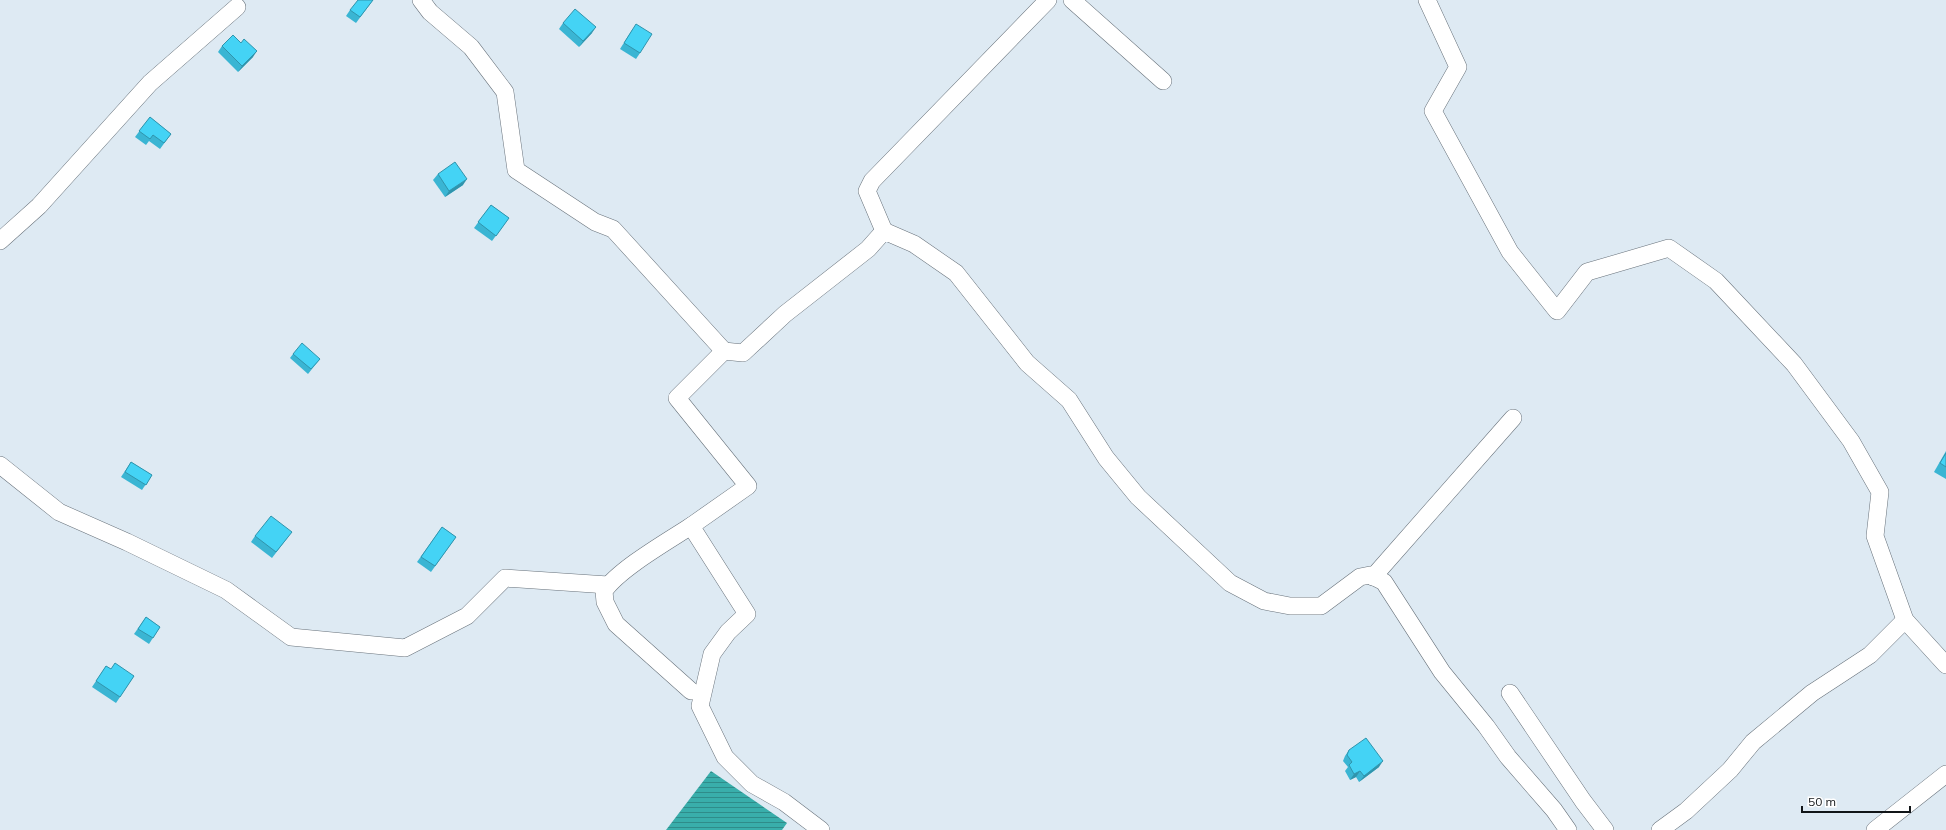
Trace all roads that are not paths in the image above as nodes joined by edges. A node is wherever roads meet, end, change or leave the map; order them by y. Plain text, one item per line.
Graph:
1 (421, 0) edge
2 (1048, 0) edge
3 (1072, 0) edge
4 (1427, 0) edge
5 (237, 7) dead end
6 (1163, 81) dead end
7 (884, 231) junction
8 (0, 241) edge
9 (724, 351) junction
10 (1513, 418) dead end
11 (0, 465) edge
12 (691, 526) junction
13 (1373, 577) junction
14 (608, 585) junction
15 (1905, 620) junction
16 (1946, 666) edge
17 (691, 691) dead end
18 (1510, 693) dead end
19 (1946, 774) edge
20 (821, 830) edge
21 (1568, 830) edge
22 (1605, 830) edge
23 (1660, 830) edge
24 (1874, 830) edge

1 - 9 street
2 - 7 street
3 - 6 street
4 - 15 street
5 - 8 street
7 - 9 street
7 - 13 street
9 - 12 street
10 - 13 street
11 - 14 street
12 - 14 street
12 - 20 street
13 - 21 street
14 - 17 street
15 - 16 street
15 - 23 street
18 - 22 street
19 - 24 street

